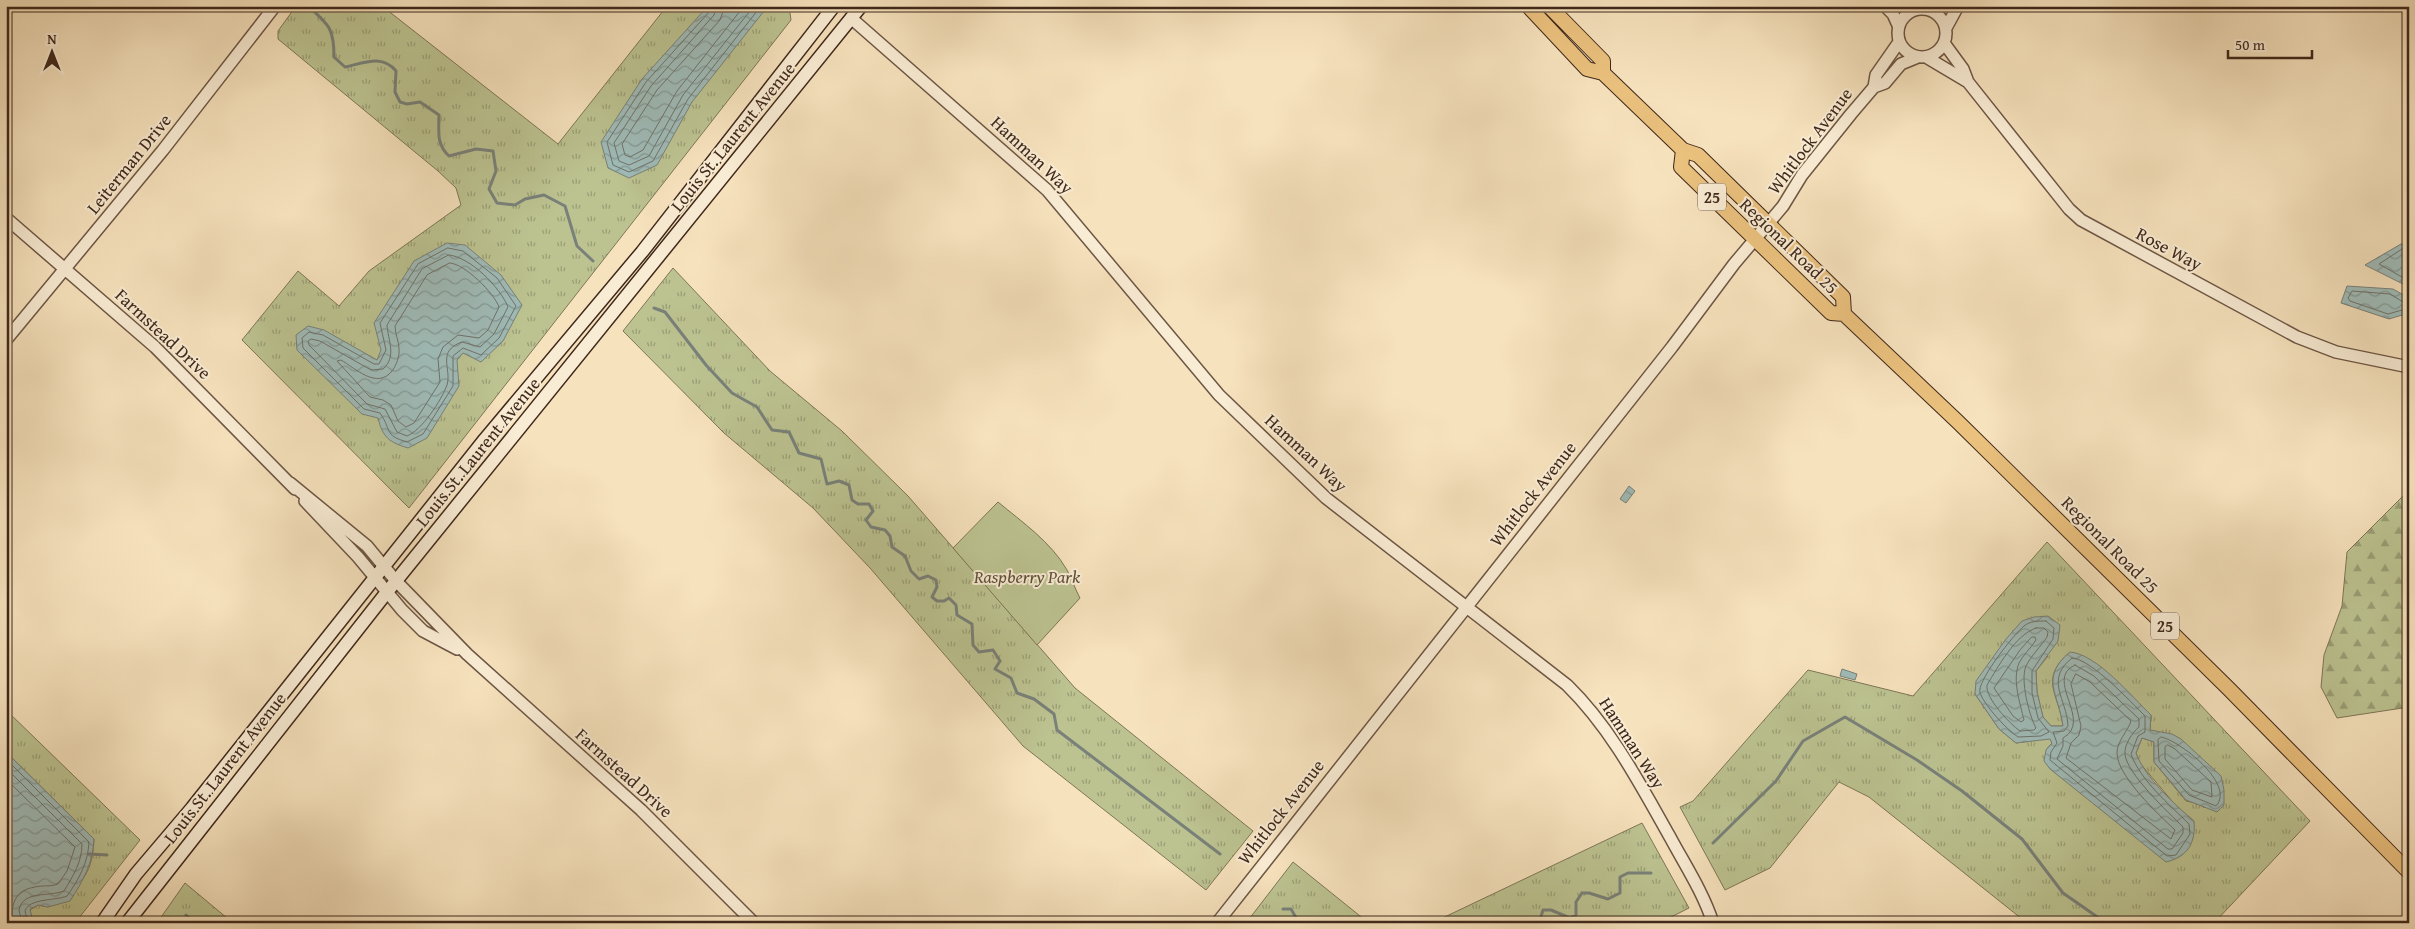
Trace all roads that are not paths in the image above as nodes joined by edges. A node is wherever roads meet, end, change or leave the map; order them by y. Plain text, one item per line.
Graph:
1 (275, 6) edge
2 (834, 6) edge
3 (860, 6) edge
4 (1528, 6) edge
5 (1549, 6) edge
6 (1885, 6) edge
7 (1958, 6) edge
8 (1912, 8) edge
9 (1935, 8) edge
10 (851, 18) junction
11 (1898, 25) junction
12 (1946, 28) junction
13 (1899, 42) junction
14 (1944, 43) junction
15 (1922, 57) junction
16 (1603, 72) junction
17 (1968, 82) junction
18 (1874, 87) junction
19 (1683, 150) junction
20 (6, 218) edge
21 (1768, 224) junction
22 (1756, 239) junction
23 (66, 269) junction
24 (1844, 314) junction
25 (6, 340) edge
26 (2409, 367) edge
27 (290, 483) junction
28 (384, 567) junction
29 (376, 578) junction
30 (396, 581) junction
31 (387, 592) junction
32 (1466, 606) junction
33 (467, 654) junction
34 (2409, 872) edge
35 (102, 923) edge
36 (127, 923) edge
37 (754, 923) edge
38 (1217, 923) edge
39 (1713, 923) edge

1 - 23 street, Leiterman Drive
2 - 28 main road, Louis St. Laurent Avenue
3 - 10 main road, Louis St. Laurent Avenue
4 - 16 main road, Regional Road 25 / 25
5 - 16 main road, Regional Road 25 / 25
6 - 11 street
7 - 12 street
8 - 9 street
8 - 11 street
9 - 12 street
10 - 30 main road, Louis St. Laurent Avenue
10 - 32 street, Hamman Way
11 - 13 street
12 - 14 street
13 - 15 street
13 - 18 street, Whitlock Avenue
14 - 15 street
14 - 17 street, Rose Way
15 - 17 street, Rose Way
15 - 18 street, Whitlock Avenue
16 - 19 main road, Regional Road 25 / 25
17 - 26 street, Rose Way
18 - 21 street, Whitlock Avenue
19 - 21 main road, Regional Road 25 / 25
19 - 22 main road, Regional Road 25 / 25
20 - 23 street, Farmstead Drive
21 - 22 street, Whitlock Avenue
21 - 24 main road, Regional Road 25 / 25
22 - 24 main road, Regional Road 25 / 25
22 - 32 street, Whitlock Avenue
23 - 25 street, Leiterman Drive
23 - 27 street, Farmstead Drive
24 - 34 main road, Regional Road 25 / 25
27 - 28 street, Farmstead Drive
27 - 29 street, Farmstead Drive
28 - 29 main road, Louis St. Laurent Avenue
28 - 30 street, Farmstead Drive
29 - 31 street, Farmstead Drive
29 - 35 main road, Louis St. Laurent Avenue
30 - 31 main road, Louis St. Laurent Avenue
30 - 33 street, Farmstead Drive
31 - 33 street, Farmstead Drive
31 - 36 main road, Louis St. Laurent Avenue
32 - 38 street, Whitlock Avenue
32 - 39 street, Hamman Way
33 - 37 street, Farmstead Drive

